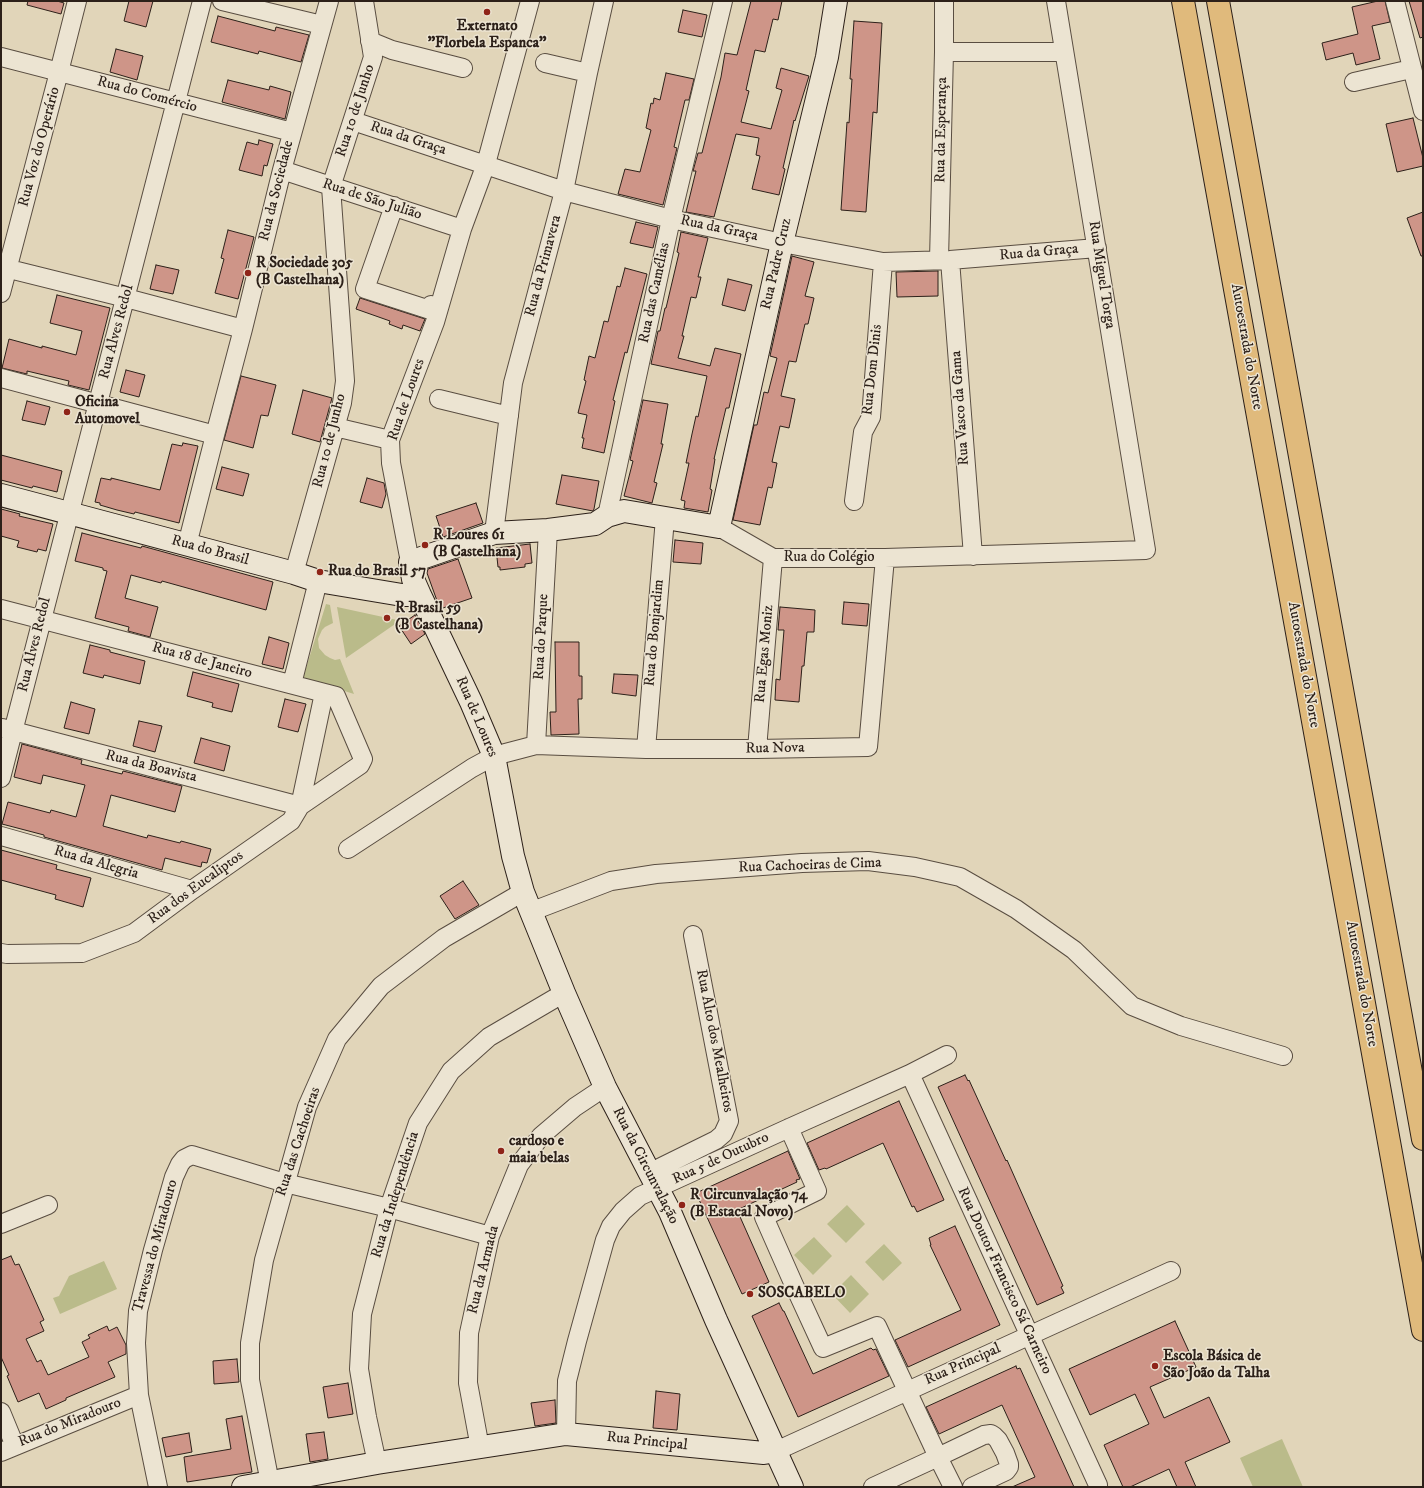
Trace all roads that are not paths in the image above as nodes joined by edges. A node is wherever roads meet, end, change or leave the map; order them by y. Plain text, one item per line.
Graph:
1 (77, 1) edge
2 (202, 1) edge
3 (222, 1) edge
4 (329, 1) edge
5 (364, 1) edge
6 (530, 1) edge
7 (604, 1) edge
8 (723, 1) edge
9 (836, 1) edge
10 (944, 1) edge
11 (1056, 1) edge
12 (1183, 1) edge
13 (1218, 1) edge
14 (1395, 1) edge
15 (322, 25) junction
16 (370, 41) junction
17 (944, 52) junction
18 (1064, 52) junction
19 (1, 57) edge
20 (545, 63) dead end
21 (463, 68) dead end
22 (1411, 69) junction
23 (59, 72) junction
24 (588, 73) junction
25 (1354, 82) dead end
26 (176, 103) junction
27 (1423, 111) edge
28 (353, 121) junction
29 (292, 132) junction
30 (486, 164) junction
31 (282, 170) junction
32 (331, 187) junction
33 (564, 191) junction
34 (394, 206) junction
35 (671, 219) junction
36 (462, 229) junction
37 (782, 243) junction
38 (1097, 248) junction
39 (945, 260) junction
40 (883, 262) junction
41 (4, 268) edge
42 (1, 293) edge
43 (126, 298) junction
44 (439, 307) junction
45 (243, 329) junction
46 (1, 378) edge
47 (439, 399) dead end
48 (97, 403) junction
49 (509, 416) junction
50 (335, 427) junction
51 (215, 435) junction
52 (390, 440) junction
53 (1, 495) edge
54 (854, 501) dead end
55 (69, 513) junction
56 (608, 516) junction
57 (665, 518) junction
58 (719, 527) junction
59 (548, 530) junction
60 (494, 533) junction
61 (187, 545) junction
62 (1146, 550) joint
63 (973, 556) junction
64 (773, 558) junction
65 (885, 558) junction
66 (410, 562) junction
67 (294, 573) junction
68 (318, 581) junction
69 (420, 595) junction
70 (1, 609) edge
71 (42, 619) junction
72 (292, 684) junction
73 (324, 693) junction
74 (7, 730) edge
75 (536, 745) junction
76 (646, 749) junction
77 (758, 749) junction
78 (494, 756) junction
79 (363, 759) joint
80 (1, 778) edge
81 (300, 806) junction
82 (1, 836) edge
83 (511, 842) joint
84 (348, 849) dead end
85 (192, 890) junction
86 (523, 892) junction
87 (530, 912) junction
88 (693, 936) dead end
89 (1, 953) edge
90 (564, 994) junction
91 (948, 1055) dead end
92 (1283, 1056) dead end
93 (910, 1074) junction
94 (605, 1087) junction
95 (789, 1128) junction
96 (1423, 1139) edge
97 (653, 1180) junction
98 (285, 1183) junction
99 (48, 1205) dead end
100 (389, 1208) junction
101 (1, 1224) edge
102 (490, 1236) junction
103 (1171, 1271) dead end
104 (1423, 1330) edge
105 (1029, 1335) junction
106 (908, 1390) junction
107 (139, 1395) junction
108 (1, 1412) edge
109 (566, 1434) junction
110 (480, 1448) junction
111 (8, 1449) edge
112 (776, 1451) junction
113 (938, 1457) junction
114 (377, 1463) junction
115 (270, 1483) junction
116 (158, 1487) edge
117 (243, 1487) edge
118 (792, 1487) edge
119 (873, 1487) edge
120 (952, 1487) edge
121 (972, 1487) edge
122 (1098, 1487) edge

1 - 23 street, Rua Voz do Operário
2 - 26 street, Rua Alves Redol
3 - 15 street
4 - 15 street, Rua da Sociedade
5 - 16 street, Rua 10 de Junho
6 - 30 street, Rua de Loures
7 - 24 street, Rua da Primavera
8 - 35 street, Rua das Camélias
9 - 37 street, Rua Padre Cruz
10 - 17 street, Rua da Esperança
11 - 18 street, Rua Miguel Torga
12 - 104 highway, Autoestrada do Norte
13 - 96 highway
14 - 22 street
15 - 29 street, Rua da Sociedade
16 - 21 street
16 - 28 street, Rua 10 de Junho
17 - 18 street
17 - 39 street, Rua da Esperança
18 - 38 street, Rua Miguel Torga
19 - 23 street, Rua do Comércio
20 - 24 street
22 - 25 street
22 - 27 street
23 - 26 street, Rua do Comércio
23 - 41 street, Rua Voz do Operário
24 - 33 street, Rua da Primavera
26 - 29 street, Rua do Comércio
26 - 43 street, Rua Alves Redol
28 - 30 street, Rua da Graça
28 - 32 street, Rua 10 de Junho
29 - 31 street, Rua da Sociedade
30 - 33 street, Rua da Graça
30 - 36 street, Rua de Loures
31 - 32 street, Rua de São Julião
31 - 45 street, Rua da Sociedade
32 - 34 street, Rua de São Julião
32 - 50 street, Rua 10 de Junho
33 - 35 street, Rua da Graça
33 - 49 street, Rua da Primavera
34 - 36 street, Rua de São Julião
34 - 44 street
35 - 37 street, Rua da Graça
35 - 56 street, Rua das Camélias
36 - 44 street, Rua de Loures
37 - 40 street, Rua da Graça
37 - 58 street, Rua Padre Cruz
38 - 39 street, Rua da Graça
38 - 62 street, Rua Miguel Torga
39 - 40 street, Rua da Graça
39 - 63 street, Rua Vasco da Gama
40 - 54 street, Rua Dom Dinis
41 - 42 street, Rua Voz do Operário
41 - 43 street
43 - 45 street
43 - 48 street, Rua Alves Redol
44 - 52 street, Rua de Loures
45 - 51 street, Rua da Sociedade
46 - 48 street
47 - 49 street
48 - 51 street
48 - 55 street, Rua Alves Redol
49 - 60 street, Rua da Primavera
50 - 52 street
50 - 67 street, Rua 10 de Junho
51 - 61 street, Rua da Sociedade
52 - 66 street, Rua de Loures
53 - 55 street, Rua do Brasil
55 - 61 street, Rua do Brasil
55 - 71 street, Rua Alves Redol
56 - 57 street, Rua do Colégio
56 - 59 street, Rua do Colégio
57 - 58 street, Rua do Colégio
57 - 76 street, Rua do Bonjardim
58 - 64 street, Rua do Colégio
59 - 60 street, Rua do Colégio
59 - 75 street, Rua do Parque
60 - 66 street, Rua do Colégio
61 - 67 street, Rua do Brasil
62 - 63 street, Rua do Colégio
63 - 65 street, Rua do Colégio
64 - 65 street, Rua do Colégio
64 - 77 street, Rua Egas Moniz
65 - 77 street, Rua Nova
66 - 69 street, Rua de Loures
67 - 68 street, Rua do Brasil
68 - 69 street, Rua do Brasil
68 - 72 street
69 - 78 street, Rua de Loures
70 - 71 street, Rua 18 de Janeiro
71 - 72 street, Rua 18 de Janeiro
71 - 74 street, Rua Alves Redol
72 - 73 street, Rua 18 de Janeiro
73 - 79 street, Rua 18 de Janeiro
73 - 81 street
74 - 80 street, Rua Alves Redol
74 - 81 street, Rua da Boavista
75 - 76 street, Rua Nova
75 - 78 street, Rua Nova
76 - 77 street, Rua Nova
78 - 83 street, Rua de Loures
78 - 84 street, Rua Nova
79 - 81 street, Rua dos Eucaliptos
81 - 85 street, Rua dos Eucaliptos
82 - 85 street, Rua da Alegria
83 - 86 street, Rua da Circunvalação
85 - 89 street, Rua dos Eucaliptos
86 - 87 street, Rua da Circunvalação
86 - 98 street, Rua das Cachoeiras
87 - 90 street, Rua da Circunvalação
87 - 92 street, Rua Cachoeiras de Cima
88 - 97 street, Rua Alto dos Mealheiros
90 - 94 street, Rua da Circunvalação
90 - 100 street, Rua da Independência
91 - 93 street, Rua 5 de Outubro
93 - 95 street, Rua 5 de Outubro
93 - 105 street, Rua Doutor Francisco Sá Carneiro
94 - 97 street, Rua da Circunvalação
94 - 102 street, Rua da Armada
95 - 97 street, Rua 5 de Outubro
95 - 106 street
97 - 109 street, Rua 5 de Outubro
97 - 112 street, Rua da Circunvalação
98 - 100 street
98 - 107 street, Travessa do Miradouro
98 - 115 street, Rua das Cachoeiras
99 - 101 street
100 - 102 street
100 - 114 street, Rua da Independência
102 - 110 street, Rua da Armada
103 - 105 street, Rua Principal
105 - 106 street, Rua Principal
105 - 122 street, Rua Doutor Francisco Sá Carneiro
106 - 112 street, Rua Principal
106 - 113 street
107 - 111 street, Rua do Miradouro
107 - 116 street, Travessa do Miradouro
108 - 111 street
109 - 110 street, Rua Principal
109 - 112 street, Rua Principal
110 - 114 street, Rua Principal
112 - 118 street, Rua da Circunvalação
113 - 119 street
113 - 120 street
113 - 121 street
114 - 115 street, Rua Principal
115 - 117 street, Rua Principal

